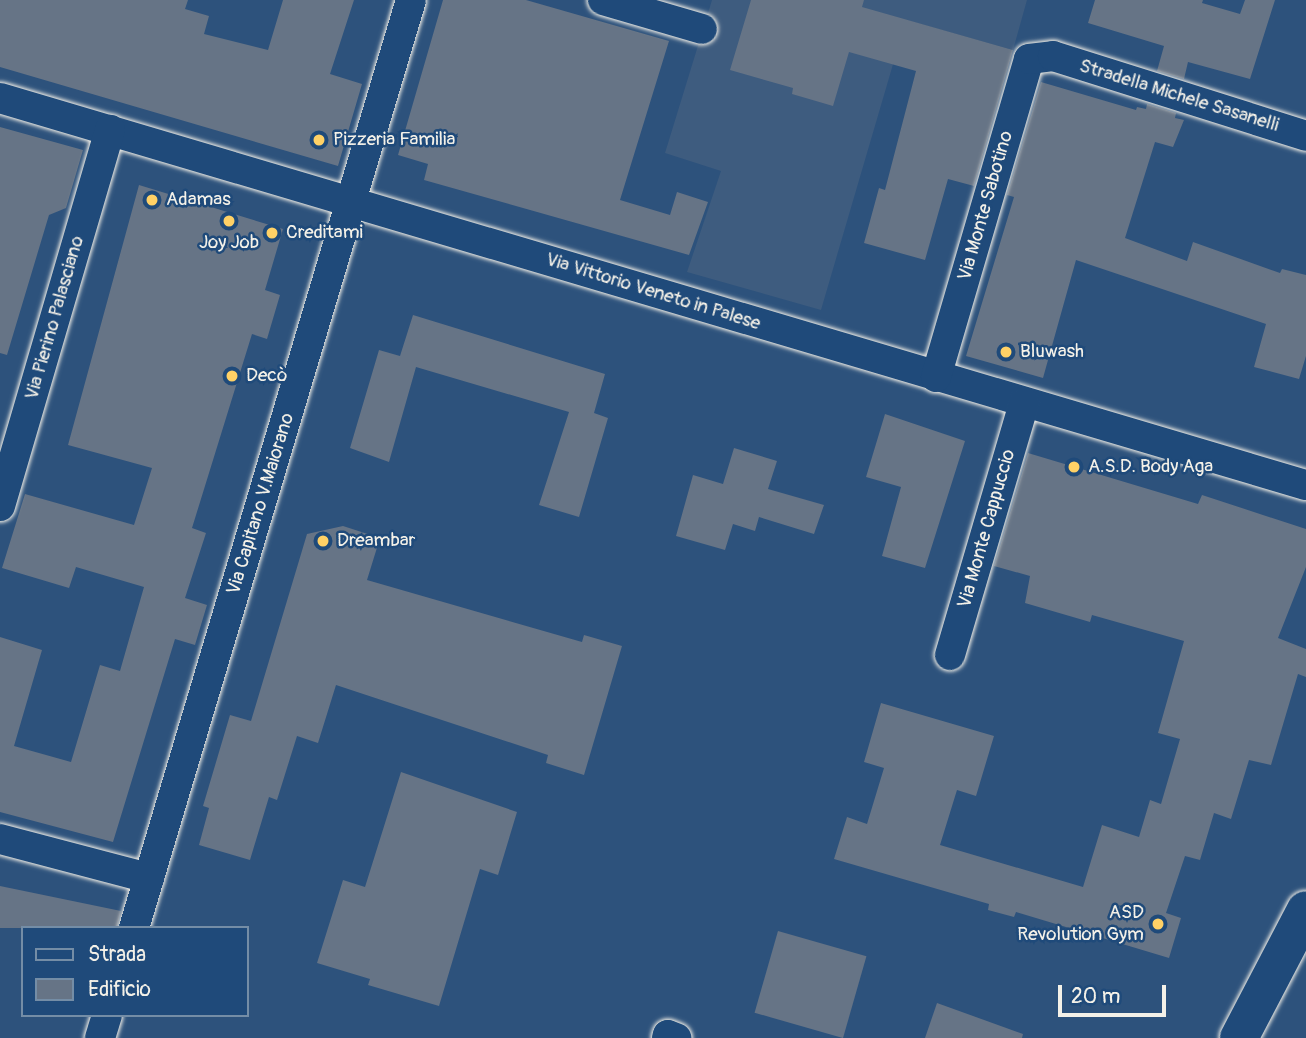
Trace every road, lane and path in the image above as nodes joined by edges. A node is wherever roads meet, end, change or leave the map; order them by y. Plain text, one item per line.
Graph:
1 (411, 0) edge
2 (603, 0) edge
3 (702, 29) dead end
4 (1053, 56) joint
5 (0, 98) edge
6 (110, 131) junction
7 (1306, 136) edge
8 (352, 202) junction
9 (936, 377) junction
10 (1024, 403) junction
11 (1306, 485) edge
12 (0, 506) edge
13 (950, 655) dead end
14 (0, 839) edge
15 (149, 878) junction
16 (1306, 910) edge
17 (135, 926) edge
18 (106, 1017) edge
19 (100, 1038) edge
20 (667, 1038) edge
21 (676, 1038) edge
22 (1238, 1038) edge

1 - 8 street, Via Capitano V.Maiorano
2 - 3 street
4 - 7 street, Stradella Michele Sasanelli
4 - 9 street, Via Monte Sabotino
5 - 6 street, Via Vittorio Veneto in Palese
6 - 8 street, Via Vittorio Veneto in Palese
6 - 12 street, Via Pierino Palasciano
8 - 9 street, Via Vittorio Veneto in Palese
8 - 15 street, Via Capitano V.Maiorano
9 - 10 street, Via Vittorio Veneto in Palese
10 - 11 street, Via Vittorio Veneto in Palese
10 - 13 street, Via Monte Cappuccio
14 - 15 street
15 - 17 street, Via Capitano V.Maiorano
16 - 22 street
18 - 19 street
20 - 21 street

